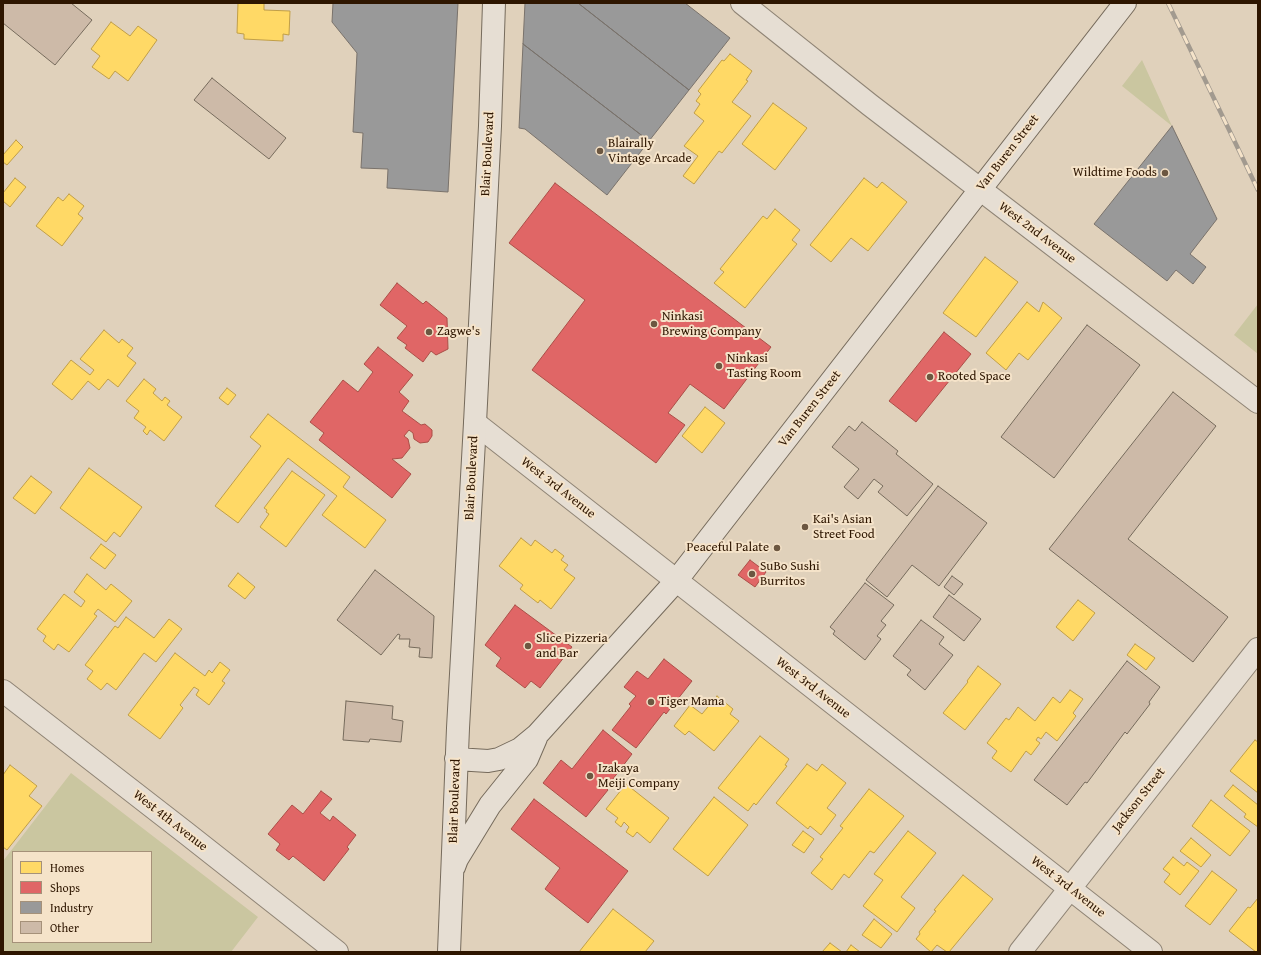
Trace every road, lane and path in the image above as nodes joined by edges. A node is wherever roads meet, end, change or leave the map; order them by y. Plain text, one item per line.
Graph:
1 (494, 3) edge
2 (742, 3) edge
3 (1125, 3) edge
4 (980, 189) junction
5 (1258, 402) edge
6 (475, 423) junction
7 (676, 581) junction
8 (1258, 649) edge
9 (3, 691) edge
10 (537, 735) junction
11 (456, 759) junction
12 (452, 870) junction
13 (1070, 889) junction
14 (337, 952) edge
15 (449, 952) edge
16 (1020, 952) edge
17 (1151, 952) edge

1 - 6 street, Blair Boulevard
2 - 4 street, West 2nd Avenue
3 - 4 street, Van Buren Street
4 - 5 street, West 2nd Avenue
4 - 7 street, Van Buren Street
6 - 7 street, West 3rd Avenue
6 - 11 street, Blair Boulevard
7 - 10 street, Van Buren Street
7 - 13 street, West 3rd Avenue
8 - 13 street, Jackson Street
9 - 14 street, West 4th Avenue
10 - 11 street, Van Buren Street
10 - 12 street
11 - 12 street, Blair Boulevard
12 - 15 street, Blair Boulevard
13 - 16 street, Jackson Street
13 - 17 street, West 3rd Avenue

